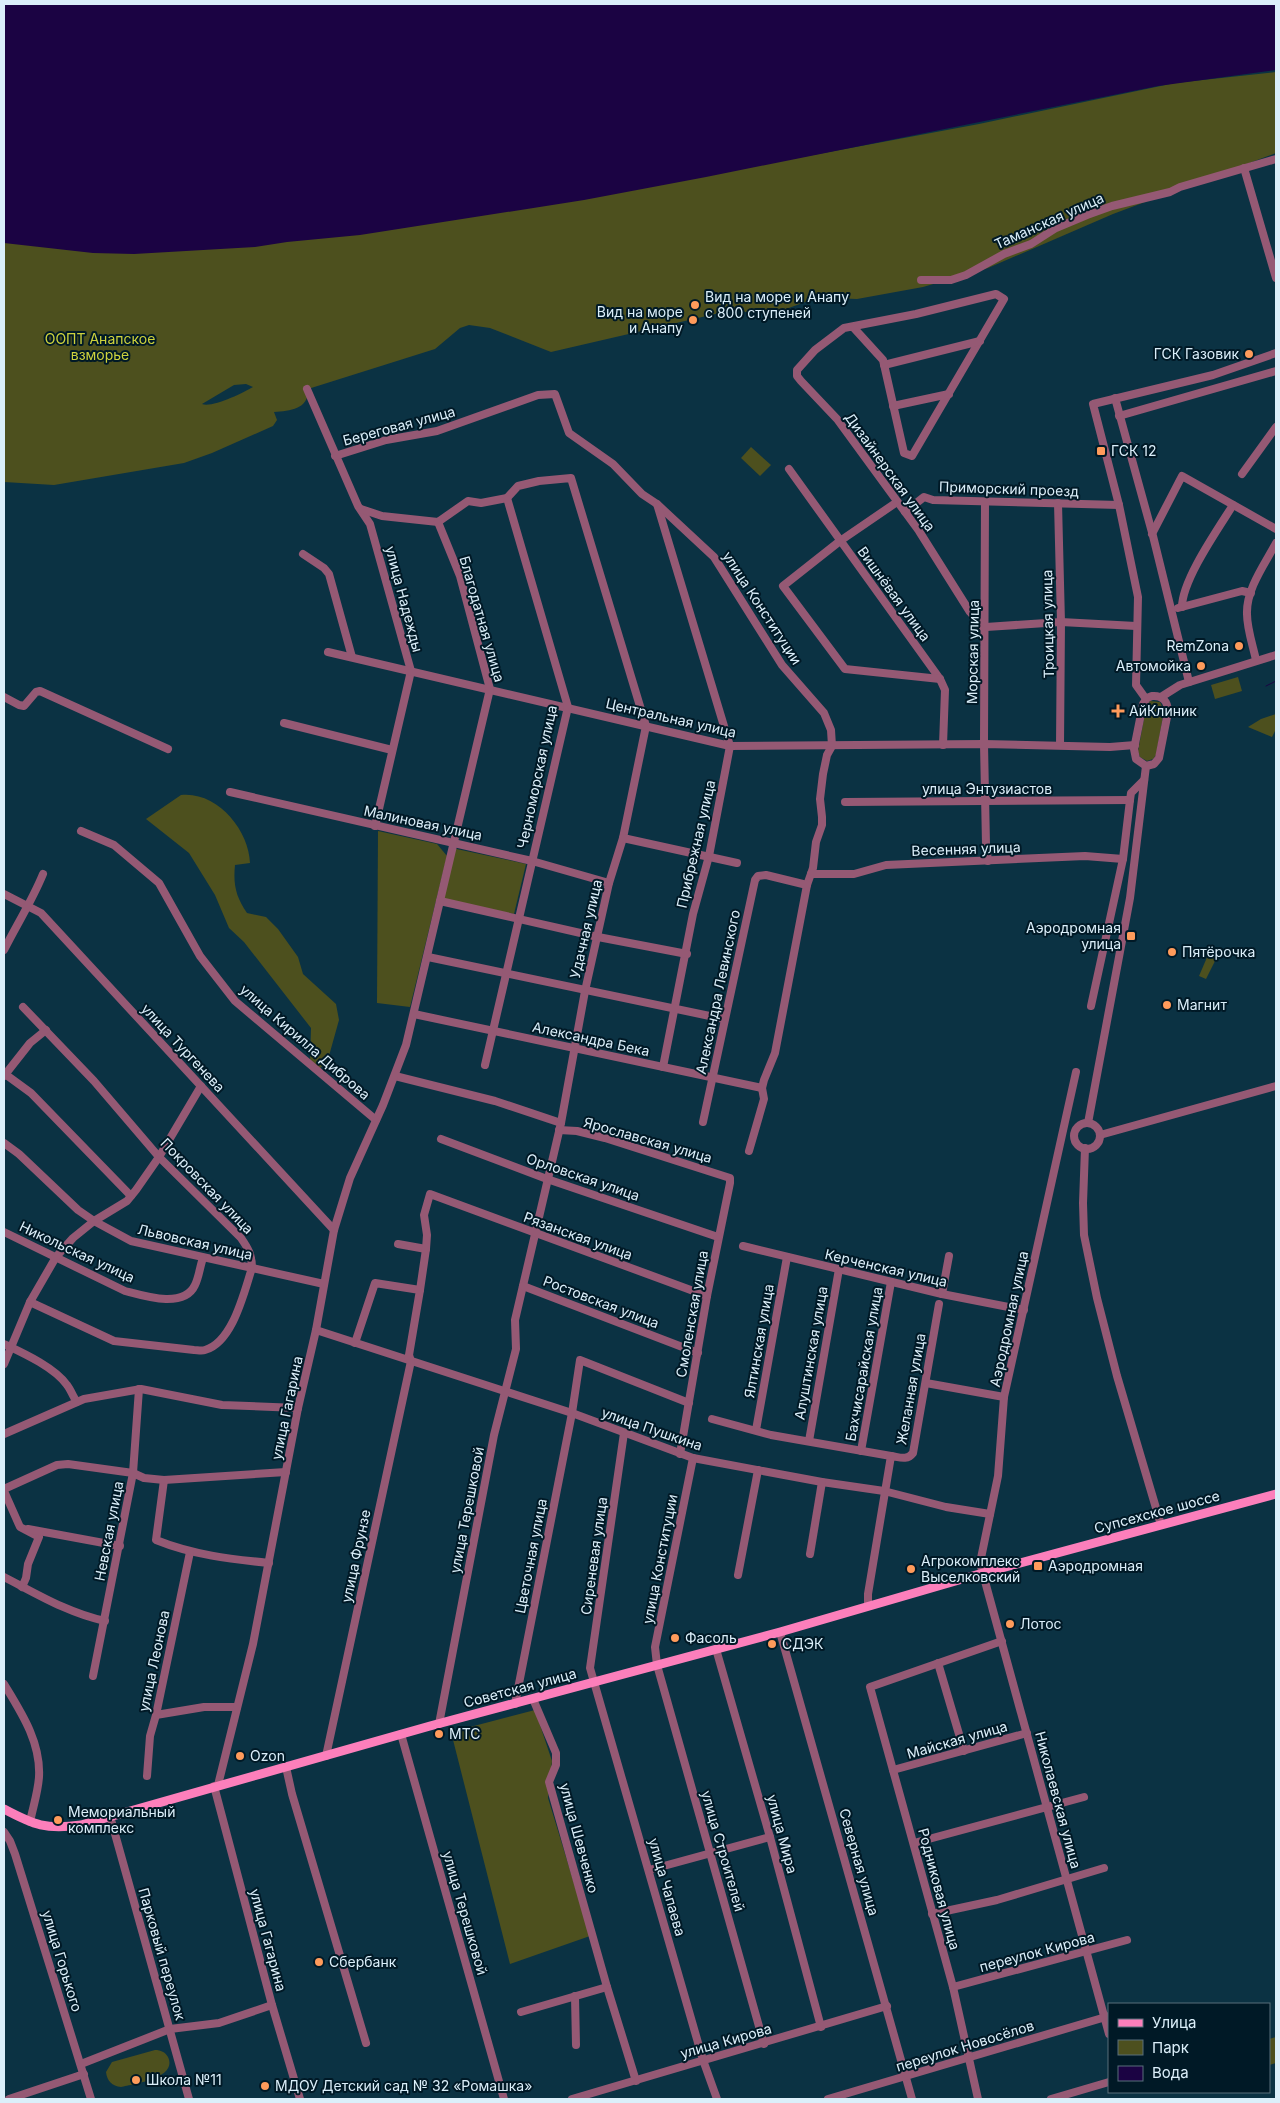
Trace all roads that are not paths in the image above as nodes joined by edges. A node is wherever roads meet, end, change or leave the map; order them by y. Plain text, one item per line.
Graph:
1 (1276, 159) edge
2 (1244, 168) junction
3 (1276, 278) edge
4 (921, 280) dead end
5 (853, 327) junction
6 (980, 341) junction
7 (1276, 352) edge
8 (884, 365) junction
9 (1276, 371) edge
10 (308, 389) dead end
11 (949, 394) junction
12 (1115, 398) junction
13 (525, 400) joint
14 (893, 406) junction
15 (1119, 416) junction
16 (1276, 426) edge
17 (335, 456) junction
18 (789, 469) dead end
19 (1242, 474) dead end
20 (507, 498) junction
21 (897, 502) junction
22 (985, 502) junction
23 (1058, 503) junction
24 (657, 504) junction
25 (1119, 505) junction
26 (1233, 505) junction
27 (361, 509) junction
28 (904, 512) junction
29 (438, 522) junction
30 (1276, 529) edge
31 (1152, 534) junction
32 (840, 541) junction
33 (1276, 543) edge
34 (303, 554) dead end
35 (1251, 593) junction
36 (1182, 607) junction
37 (1172, 610) junction
38 (1062, 622) junction
39 (1136, 626) junction
40 (986, 627) junction
41 (328, 652) dead end
42 (1276, 655) edge
43 (352, 657) junction
44 (1256, 660) junction
45 (410, 671) junction
46 (940, 679) junction
47 (1189, 682) junction
48 (490, 689) junction
49 (4, 697) edge
50 (1161, 698) junction
51 (1146, 699) junction
52 (568, 707) junction
53 (284, 722) dead end
54 (646, 726) junction
55 (984, 744) junction
56 (1135, 744) junction
57 (943, 745) junction
58 (1060, 745) junction
59 (730, 746) junction
60 (832, 746) junction
61 (168, 749) dead end
62 (392, 750) junction
63 (1146, 766) junction
64 (1144, 780) junction
65 (230, 792) dead end
66 (1130, 800) junction
67 (845, 802) dead end
68 (985, 802) junction
69 (375, 826) junction
70 (81, 831) dead end
71 (623, 838) junction
72 (454, 843) junction
73 (709, 856) junction
74 (1123, 859) junction
75 (532, 860) junction
76 (988, 861) junction
77 (737, 863) dead end
78 (44, 874) dead end
79 (811, 874) junction
80 (609, 882) junction
81 (807, 885) junction
82 (4, 894) edge
83 (440, 900) junction
84 (30, 906) junction
85 (519, 918) junction
86 (598, 936) junction
87 (4, 950) edge
88 (687, 954) junction
89 (428, 957) junction
90 (507, 973) junction
91 (585, 991) junction
92 (1091, 1006) dead end
93 (23, 1007) dead end
94 (676, 1009) junction
95 (414, 1014) junction
96 (724, 1019) junction
97 (46, 1030) junction
98 (493, 1030) junction
99 (574, 1049) junction
100 (485, 1065) dead end
101 (663, 1067) junction
102 (1076, 1072) dead end
103 (4, 1075) edge
104 (395, 1076) junction
105 (713, 1078) junction
106 (201, 1086) junction
107 (1276, 1086) edge
108 (762, 1088) junction
109 (376, 1120) junction
110 (703, 1122) dead end
111 (1088, 1123) junction
112 (560, 1126) junction
113 (1100, 1135) junction
114 (441, 1139) dead end
115 (4, 1143) edge
116 (1085, 1148) junction
117 (749, 1151) dead end
118 (160, 1157) junction
119 (730, 1178) joint
120 (547, 1179) junction
121 (131, 1196) junction
122 (441, 1198) joint
123 (94, 1221) junction
124 (334, 1230) junction
125 (4, 1232) edge
126 (535, 1234) junction
127 (718, 1237) junction
128 (398, 1244) dead end
129 (743, 1246) dead end
130 (426, 1249) junction
131 (57, 1256) junction
132 (949, 1256) dead end
133 (787, 1257) junction
134 (203, 1258) junction
135 (252, 1268) junction
136 (839, 1269) junction
137 (891, 1282) junction
138 (324, 1284) junction
139 (523, 1286) junction
140 (420, 1290) junction
141 (942, 1294) junction
142 (707, 1296) junction
143 (30, 1302) junction
144 (939, 1304) dead end
145 (1024, 1310) junction
146 (316, 1330) junction
147 (355, 1342) junction
148 (8, 1345) edge
149 (698, 1353) junction
150 (411, 1361) junction
151 (4, 1364) edge
152 (926, 1383) junction
153 (139, 1389) junction
154 (505, 1391) junction
155 (1004, 1397) junction
156 (77, 1402) junction
157 (689, 1403) junction
158 (298, 1408) junction
159 (572, 1413) junction
160 (712, 1419) dead end
161 (756, 1430) junction
162 (624, 1433) junction
163 (4, 1434) edge
164 (809, 1441) junction
165 (861, 1450) junction
166 (680, 1454) junction
167 (891, 1456) junction
168 (693, 1458) junction
169 (758, 1470) junction
170 (286, 1472) junction
171 (133, 1473) junction
172 (164, 1480) junction
173 (822, 1482) junction
174 (4, 1490) edge
175 (884, 1491) junction
176 (1276, 1494) edge
177 (990, 1514) junction
178 (1161, 1526) junction
179 (20, 1527) junction
180 (120, 1546) junction
181 (190, 1552) junction
182 (810, 1554) dead end
183 (1045, 1556) joint
184 (269, 1563) junction
185 (983, 1573) junction
186 (738, 1575) dead end
187 (4, 1577) edge
188 (22, 1587) junction
189 (868, 1605) junction
190 (104, 1621) junction
191 (780, 1632) junction
192 (1002, 1641) junction
193 (716, 1649) junction
194 (938, 1663) junction
195 (657, 1665) junction
196 (93, 1676) dead end
197 (593, 1682) junction
198 (4, 1684) edge
199 (533, 1699) junction
200 (515, 1704) junction
201 (237, 1706) junction
202 (156, 1716) junction
203 (439, 1724) junction
204 (1027, 1733) junction
205 (401, 1734) junction
206 (964, 1751) junction
207 (326, 1756) junction
208 (286, 1767) junction
209 (893, 1770) junction
210 (147, 1776) dead end
211 (216, 1786) junction
212 (1084, 1797) dead end
213 (1046, 1807) junction
214 (4, 1809) edge
215 (110, 1816) junction
216 (30, 1822) junction
217 (4, 1832) edge
218 (770, 1837) junction
219 (914, 1843) junction
220 (710, 1852) junction
221 (1104, 1868) dead end
222 (649, 1870) junction
223 (1067, 1879) junction
224 (932, 1914) junction
225 (1127, 1940) dead end
226 (1086, 1951) junction
227 (607, 1987) junction
228 (953, 1987) junction
229 (575, 1996) junction
230 (272, 2005) junction
231 (887, 2006) junction
232 (521, 2012) dead end
233 (1106, 2017) edge
234 (821, 2027) junction
235 (170, 2029) junction
236 (366, 2043) dead end
237 (764, 2044) junction
238 (576, 2045) dead end
239 (968, 2057) junction
240 (703, 2060) junction
241 (81, 2064) junction
242 (84, 2074) junction
243 (906, 2077) junction
244 (636, 2080) junction
245 (1108, 2082) edge
246 (26, 2097) edge
247 (9, 2099) edge
248 (91, 2099) edge
249 (190, 2099) edge
250 (300, 2099) edge
251 (504, 2099) edge
252 (572, 2099) edge
253 (717, 2099) edge
254 (828, 2099) edge
255 (912, 2099) edge
256 (978, 2099) edge
257 (1050, 2099) edge

1 - 2 street, Таманская улица
2 - 3 street
2 - 4 street, Таманская улица
5 - 6 street
5 - 8 street
5 - 21 street, Дизайнерская улица
6 - 8 street
6 - 11 street
7 - 12 street
8 - 14 street
9 - 15 street
10 - 17 street, улица Надежды
11 - 14 street
11 - 14 street
12 - 15 street
12 - 25 street
13 - 17 street, Береговая улица
13 - 24 street, улица Конституции
15 - 31 street
16 - 19 street
17 - 27 street, улица Надежды
18 - 32 street, Вишнёвая улица
20 - 29 street
20 - 52 street, Черноморская улица
20 - 54 street, Удачная улица
21 - 28 street, Дизайнерская улица
21 - 32 street
22 - 23 street, Приморский проезд
22 - 28 street, Приморский проезд
22 - 40 street, Морская улица
23 - 25 street, Приморский проезд
23 - 38 street, Троицкая улица
24 - 59 street, Прибрежная улица
24 - 60 street, улица Конституции
25 - 39 street
26 - 30 street
26 - 31 street
26 - 36 street
27 - 29 street
27 - 45 street, улица Надежды
28 - 40 street, Дизайнерская улица
29 - 48 street, Благодатная улица
31 - 37 street
32 - 46 street, Вишнёвая улица
32 - 46 street
33 - 35 street
34 - 43 street
35 - 36 street
35 - 44 street
36 - 37 street
37 - 47 street
38 - 39 street
38 - 40 street
38 - 58 street, Троицкая улица
39 - 51 street
40 - 55 street, Морская улица
41 - 43 street, Центральная улица
42 - 44 street
43 - 45 street, Центральная улица
44 - 47 street
45 - 48 street, Центральная улица
45 - 62 street, улица Надежды
46 - 57 street, Вишнёвая улица
47 - 50 street
48 - 52 street, Центральная улица
48 - 72 street, Благодатная улица
49 - 61 street
50 - 51 street
50 - 63 street
51 - 56 street
52 - 54 street, Центральная улица
52 - 75 street, Черноморская улица
53 - 62 street
54 - 59 street, Центральная улица
54 - 71 street, Удачная улица
55 - 57 street, Центральная улица
55 - 58 street, Центральная улица
55 - 68 street, Морская улица
56 - 58 street, Центральная улица
56 - 63 street
57 - 60 street, Центральная улица
59 - 60 street, Центральная улица
59 - 73 street, Прибрежная улица
60 - 79 street, улица Конституции
62 - 69 street, улица Надежды
63 - 64 street
64 - 66 street
64 - 111 street
65 - 69 street, Малиновая улица
66 - 68 street, улица Энтузиастов
66 - 74 street
67 - 68 street, улица Энтузиастов
68 - 76 street, Морская улица
69 - 72 street, Малиновая улица
70 - 109 street, улица Кирилла Диброва
71 - 73 street
71 - 80 street, Удачная улица
72 - 75 street, Малиновая улица
72 - 83 street, Благодатная улица
73 - 77 street
73 - 88 street, Прибрежная улица
74 - 76 street, Весенняя улица
74 - 92 street
75 - 80 street, Малиновая улица
75 - 85 street, Черноморская улица
76 - 79 street, Весенняя улица
78 - 84 street
79 - 81 street, улица Конституции
80 - 86 street, Удачная улица
81 - 96 street, Александра Левинского
81 - 108 street, улица Конституции
82 - 84 street, улица Тургенева
83 - 85 street
83 - 89 street, Благодатная улица
84 - 87 street
84 - 106 street, улица Тургенева
85 - 86 street
85 - 90 street, Черноморская улица
86 - 88 street
86 - 91 street, Удачная улица
88 - 94 street, Прибрежная улица
89 - 90 street
89 - 95 street, улица Гагарина
90 - 91 street
90 - 98 street, Черноморская улица
91 - 94 street
91 - 99 street, Удачная улица
93 - 97 street, Покровская улица
94 - 96 street
94 - 101 street, Прибрежная улица
95 - 98 street, Александра Бека
95 - 104 street, улица Гагарина
96 - 105 street, Александра Левинского
97 - 103 street
97 - 118 street, Покровская улица
98 - 99 street, Александра Бека
98 - 100 street, Черноморская улица
99 - 101 street, Александра Бека
99 - 112 street, Удачная улица
101 - 105 street, Александра Бека
102 - 145 street, Аэродромная улица
103 - 121 street
104 - 109 street, улица Гагарина
104 - 112 street, Ярославская улица
105 - 108 street, Александра Бека
105 - 110 street, Александра Левинского
106 - 118 street
106 - 124 street, улица Тургенева
107 - 113 street
108 - 117 street, улица Конституции
109 - 124 street, улица Гагарина
111 - 113 street
111 - 116 street
112 - 119 street, Ярославская улица
112 - 120 street, Удачная улица
113 - 116 street
114 - 120 street, Орловская улица
115 - 123 street, Львовская улица
116 - 178 street
118 - 121 street
118 - 135 street, Покровская улица
119 - 127 street, Смоленская улица
120 - 126 street, Удачная улица
120 - 127 street, Орловская улица
121 - 123 street
122 - 126 street, Рязанская улица
122 - 130 street, улица Фрунзе
123 - 131 street
123 - 134 street, Львовская улица
124 - 138 street, улица Гагарина
125 - 131 street, Никольская улица
126 - 139 street, Удачная улица
126 - 142 street, Рязанская улица
127 - 142 street, Смоленская улица
128 - 130 street
129 - 133 street, Керченская улица
130 - 140 street, улица Фрунзе
131 - 134 street, Никольская улица
131 - 143 street
132 - 141 street
133 - 136 street, Керченская улица
133 - 161 street, Ялтинская улица
134 - 135 street, Львовская улица
135 - 138 street, Львовская улица
135 - 143 street
136 - 137 street, Керченская улица
136 - 164 street, Алуштинская улица
137 - 141 street, Керченская улица
137 - 165 street, Бахчисарайская улица
138 - 146 street, улица Гагарина
139 - 149 street, Ростовская улица
139 - 154 street, Удачная улица
140 - 147 street
140 - 150 street, улица Фрунзе
141 - 145 street, Керченская улица
142 - 149 street, Смоленская улица
143 - 148 street
144 - 152 street, Желанная улица
145 - 155 street, Аэродромная улица
146 - 147 street, улица Пушкина
146 - 158 street, улица Гагарина
147 - 150 street, улица Пушкина
148 - 151 street
148 - 156 street
149 - 157 street, Смоленская улица
150 - 154 street, улица Пушкина
150 - 207 street, улица Фрунзе
152 - 155 street
152 - 167 street, Желанная улица
153 - 156 street
153 - 158 street
153 - 171 street, Невская улица
154 - 159 street, улица Пушкина
154 - 203 street, улица Терешковой
155 - 177 street, Аэродромная улица
156 - 163 street
157 - 159 street, Цветочная улица
157 - 166 street, Смоленская улица
158 - 170 street, улица Гагарина
159 - 162 street, улица Пушкина
159 - 200 street, Цветочная улица
160 - 161 street
161 - 164 street
162 - 166 street, улица Пушкина
162 - 197 street, Сиреневая улица
164 - 165 street
165 - 167 street
166 - 168 street, улица Пушкина
167 - 175 street, Желанная улица
168 - 169 street, улица Пушкина
168 - 195 street, улица Конституции
169 - 173 street, улица Пушкина
169 - 186 street
170 - 172 street
170 - 184 street, улица Гагарина
171 - 172 street
171 - 174 street
171 - 180 street, Невская улица
172 - 181 street
173 - 175 street, улица Пушкина
173 - 182 street
174 - 179 street
175 - 177 street, улица Пушкина
175 - 189 street, Желанная улица
176 - 178 main road, Супсехское шоссе
177 - 185 street, Аэродромная улица
178 - 183 main road, Супсехское шоссе
179 - 180 street
179 - 188 street
180 - 190 street, Невская улица
181 - 184 street
181 - 202 street, улица Леонова
183 - 185 main road, Советская улица
184 - 201 street, улица Гагарина
185 - 189 main road, Советская улица
185 - 192 street, Николаевская улица
187 - 188 street
188 - 190 street
189 - 191 main road, Советская улица
190 - 196 street, Невская улица
191 - 193 main road, Советская улица
191 - 231 street, Северная улица
192 - 194 street
192 - 204 street, Николаевская улица
193 - 195 main road, Советская улица
193 - 218 street, улица Мира
194 - 206 street
194 - 209 street, Родниковая улица
195 - 197 main road, Советская улица
195 - 220 street, улица Строителей
197 - 199 main road, Советская улица
197 - 222 street, улица Чапаева
198 - 216 street
199 - 200 main road, Советская улица
199 - 227 street, улица Шевченко
200 - 203 main road, Советская улица
201 - 202 street
201 - 211 street, улица Гагарина
202 - 210 street, улица Леонова
203 - 205 main road, Советская улица
204 - 206 street, Майская улица
204 - 213 street, Николаевская улица
205 - 207 main road, Советская улица
205 - 251 street, улица Терешковой
206 - 209 street, Майская улица
207 - 208 main road, Советская улица
208 - 211 main road, Советская улица
208 - 236 street
209 - 219 street, Родниковая улица
211 - 215 main road, Советская улица
211 - 230 street, улица Гагарина
212 - 213 street
213 - 219 street
213 - 223 street, Николаевская улица
214 - 216 main road, Советская улица
215 - 216 main road, Советская улица
215 - 235 street, Парковый переулок
217 - 241 street, улица Горького
218 - 220 street
218 - 234 street, улица Мира
219 - 224 street, Родниковая улица
220 - 222 street
220 - 237 street, улица Строителей
221 - 223 street
222 - 240 street, улица Чапаева
223 - 224 street
223 - 226 street, Николаевская улица
224 - 228 street, Родниковая улица
225 - 226 street, переулок Кирова
226 - 228 street, переулок Кирова
226 - 233 street, Николаевская улица
227 - 229 street
227 - 244 street, улица Шевченко
228 - 239 street, Родниковая улица
229 - 232 street
229 - 238 street
230 - 235 street
230 - 250 street, улица Гагарина
231 - 234 street, улица Кирова
231 - 243 street, Северная улица
233 - 239 street, переулок Новосёлов
234 - 237 street, улица Кирова
235 - 241 street
235 - 249 street, Парковый переулок
237 - 240 street, улица Кирова
239 - 243 street, переулок Новосёлов
239 - 256 street, Родниковая улица
240 - 244 street, улица Кирова
240 - 253 street, улица Чапаева
241 - 242 street, улица Горького
242 - 246 street
242 - 248 street, улица Горького
243 - 254 street, переулок Новосёлов
243 - 255 street, Северная улица
244 - 252 street, улица Кирова
245 - 257 street
246 - 247 street

